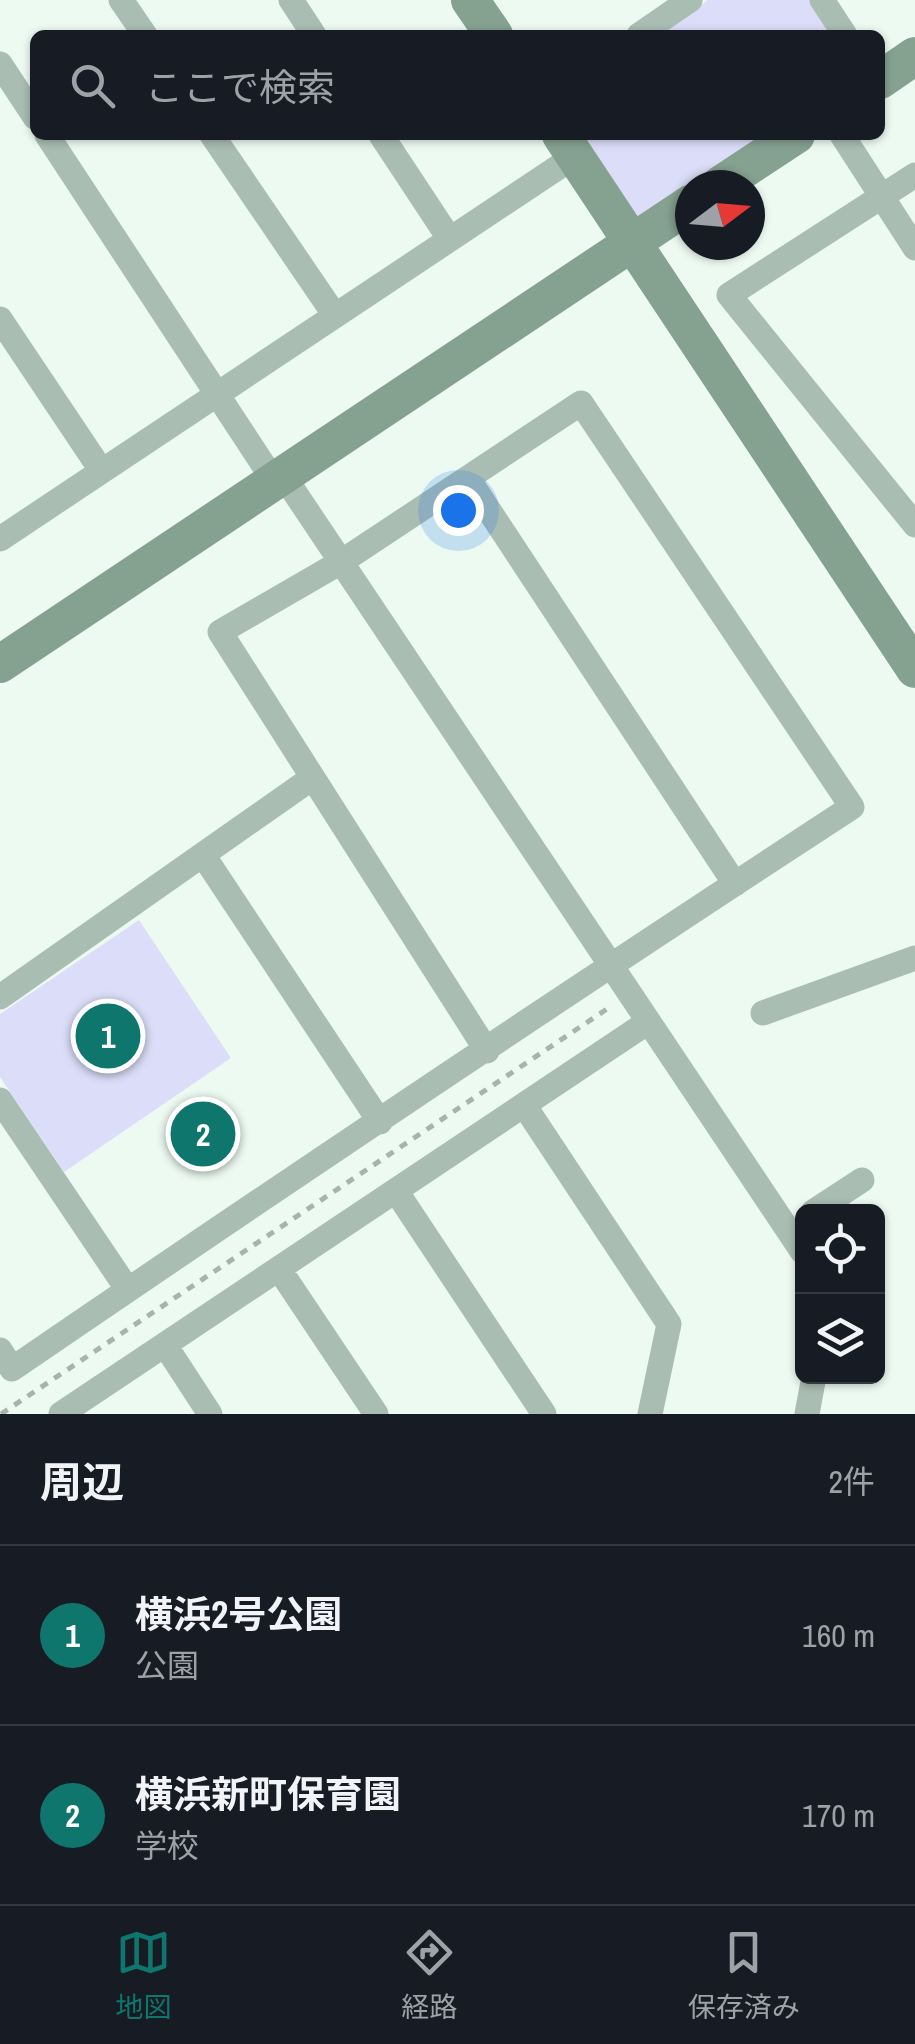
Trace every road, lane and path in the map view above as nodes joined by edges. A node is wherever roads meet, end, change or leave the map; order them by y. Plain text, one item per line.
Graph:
1 (121, 0) edge
2 (291, 0) edge
3 (470, 0) edge
4 (690, 0) edge
5 (822, 0) edge
6 (660, 8) edge
7 (142, 30) edge
8 (311, 30) edge
9 (491, 30) edge
10 (642, 30) edge
11 (842, 30) edge
12 (915, 56) edge
13 (0, 64) edge
14 (885, 77) edge
15 (30, 109) edge
16 (50, 140) edge
17 (215, 140) edge
18 (384, 140) edge
19 (788, 140) edge
20 (845, 140) edge
21 (568, 145) edge
22 (743, 170) edge
23 (915, 175) edge
24 (882, 198) junction
25 (675, 214) edge
26 (449, 238) junction
27 (632, 243) junction
28 (915, 248) edge
29 (334, 314) junction
30 (0, 319) edge
31 (216, 392) junction
32 (101, 470) junction
33 (279, 478) junction
34 (469, 480) junction
35 (915, 526) edge
36 (0, 539) edge
37 (342, 562) junction
38 (0, 664) edge
39 (915, 670) edge
40 (312, 778) junction
41 (203, 855) junction
42 (736, 884) junction
43 (915, 958) edge
44 (611, 964) junction
45 (630, 993) junction
46 (0, 997) edge
47 (764, 1013) dead end
48 (648, 1022) junction
49 (487, 1051) junction
50 (0, 1100) edge
51 (524, 1106) junction
52 (380, 1122) junction
53 (862, 1180) dead end
54 (396, 1191) junction
55 (824, 1204) edge
56 (795, 1223) edge
57 (279, 1269) junction
58 (128, 1290) junction
59 (164, 1345) junction
60 (0, 1350) edge
61 (813, 1384) edge
62 (2, 1414) edge
63 (61, 1414) edge
64 (210, 1414) edge
65 (376, 1414) edge
66 (544, 1414) edge
67 (650, 1414) edge
68 (807, 1414) edge

1 - 7 street
2 - 8 street
3 - 9 street
4 - 6 street
5 - 11 street
6 - 10 street
12 - 14 street
13 - 15 street
16 - 31 street
17 - 29 street
18 - 26 street
19 - 22 street
20 - 24 street
21 - 26 street
21 - 27 street
23 - 24 street
24 - 28 street
24 - 35 street
25 - 27 street
26 - 29 street
27 - 33 street
27 - 39 street
29 - 31 street
30 - 32 street
31 - 32 street
31 - 33 street
32 - 36 street
33 - 37 street
33 - 38 street
34 - 37 street
34 - 42 street
34 - 42 street
37 - 40 street
37 - 44 street
40 - 41 street
40 - 49 street
41 - 46 street
41 - 52 street
42 - 44 street
43 - 47 street
44 - 45 street
44 - 49 street
45 - 48 street
45 - 62 path
48 - 51 street
48 - 56 street
49 - 52 street
50 - 58 street
51 - 54 street
51 - 67 street
52 - 58 street
53 - 55 street
54 - 57 street
54 - 66 street
57 - 59 street
57 - 65 street
58 - 60 street
59 - 63 street
59 - 64 street
61 - 68 street

